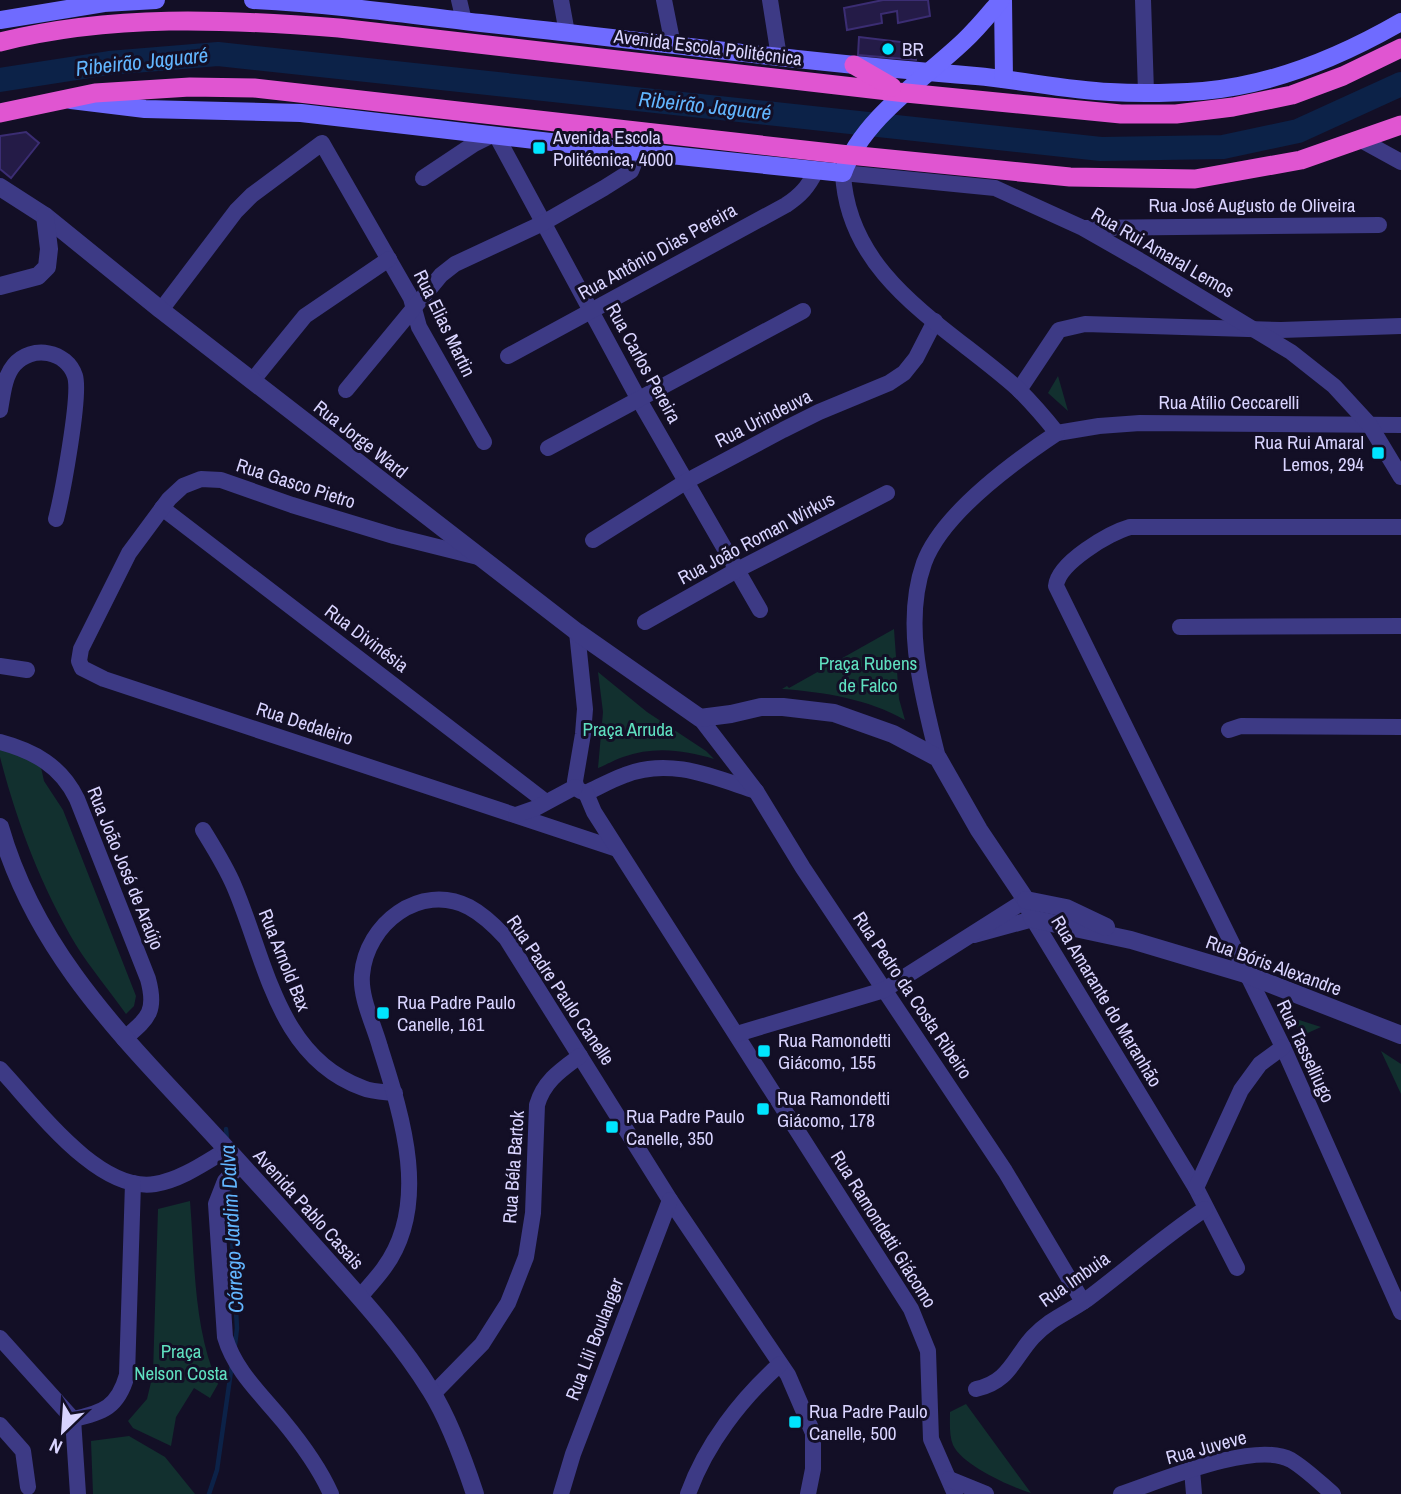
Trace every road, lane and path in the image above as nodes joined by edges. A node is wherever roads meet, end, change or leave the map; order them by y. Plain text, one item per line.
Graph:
1 (156, 0) edge
2 (253, 0) edge
3 (459, 0) edge
4 (561, 0) edge
5 (664, 0) edge
6 (770, 0) edge
7 (1002, 0) edge
8 (1143, 0) edge
9 (339, 3) edge
10 (0, 20) edge
11 (464, 21) junction
12 (1401, 22) edge
13 (567, 33) junction
14 (0, 42) edge
15 (673, 45) junction
16 (1401, 48) edge
17 (779, 57) junction
18 (854, 65) junction
19 (928, 73) junction
20 (1004, 79) junction
21 (1146, 92) junction
22 (906, 93) junction
23 (64, 99) junction
24 (0, 113) edge
25 (332, 118) junction
26 (1401, 125) edge
27 (494, 135) junction
28 (1361, 140) junction
29 (322, 143) junction
30 (639, 151) junction
31 (850, 157) junction
32 (1401, 162) edge
33 (816, 171) junction
34 (422, 178) dead end
35 (0, 187) edge
36 (45, 216) junction
37 (543, 222) junction
38 (1379, 225) dead end
39 (1083, 228) junction
40 (389, 260) junction
41 (0, 286) edge
42 (414, 306) junction
43 (161, 310) junction
44 (803, 311) dead end
45 (591, 312) junction
46 (935, 321) junction
47 (1401, 326) edge
48 (1250, 327) junction
49 (508, 356) dead end
50 (253, 380) junction
51 (346, 390) dead end
52 (1019, 390) junction
53 (638, 398) junction
54 (0, 410) edge
55 (1369, 424) junction
56 (1401, 425) edge
57 (1057, 433) junction
58 (484, 442) dead end
59 (548, 448) dead end
60 (1401, 477) edge
61 (687, 481) junction
62 (887, 493) dead end
63 (162, 508) junction
64 (56, 519) dead end
65 (1401, 527) edge
66 (593, 540) dead end
67 (480, 557) junction
68 (737, 570) junction
69 (760, 610) dead end
70 (645, 622) dead end
71 (1401, 626) edge
72 (1181, 627) dead end
73 (577, 632) junction
74 (0, 666) edge
75 (82, 668) joint
76 (27, 670) dead end
77 (700, 718) junction
78 (1401, 727) edge
79 (1229, 730) dead end
80 (0, 742) edge
81 (938, 758) junction
82 (580, 790) junction
83 (756, 792) junction
84 (546, 802) junction
85 (516, 815) junction
86 (0, 827) edge
87 (203, 830) dead end
88 (617, 849) junction
89 (1026, 901) junction
90 (1033, 919) junction
91 (974, 935) junction
92 (1131, 940) junction
93 (1245, 974) junction
94 (884, 990) junction
95 (737, 1034) junction
96 (1401, 1035) edge
97 (124, 1039) junction
98 (1283, 1047) junction
99 (580, 1056) junction
100 (0, 1069) edge
101 (395, 1093) junction
102 (228, 1149) junction
103 (241, 1164) junction
104 (133, 1183) junction
105 (1196, 1188) junction
106 (670, 1200) junction
107 (1205, 1209) junction
108 (1237, 1268) dead end
109 (360, 1297) junction
110 (1083, 1302) junction
111 (1401, 1312) edge
112 (0, 1338) edge
113 (780, 1364) junction
114 (976, 1389) dead end
115 (433, 1394) junction
116 (72, 1419) junction
117 (0, 1426) edge
118 (1192, 1470) junction
119 (28, 1486) dead end
120 (952, 1487) edge
121 (78, 1494) edge
122 (331, 1494) edge
123 (475, 1494) edge
124 (561, 1494) edge
125 (688, 1494) edge
126 (808, 1494) edge
127 (986, 1494) edge
128 (1121, 1494) edge
129 (1194, 1494) edge
130 (1333, 1494) edge

1 - 10 main road
2 - 9 main road
3 - 11 street
4 - 13 street
5 - 15 street
6 - 17 street
7 - 19 main road
7 - 20 main road
8 - 21 street
9 - 11 main road
11 - 13 main road
12 - 21 main road
13 - 15 main road
14 - 22 highway, Avenida Escola Politécnica
15 - 17 main road
16 - 22 highway, Avenida Escola Politécnica
17 - 18 main road
18 - 19 main road
18 - 22 highway
19 - 20 main road
19 - 22 main road
20 - 21 main road
22 - 31 main road
23 - 24 highway
23 - 25 main road
23 - 31 highway
25 - 27 main road
25 - 29 street
26 - 28 highway
27 - 30 main road
27 - 34 street
27 - 37 street, Rua Carlos Pereira
28 - 31 highway
28 - 32 street
29 - 40 street, Rua Elias Martin
29 - 43 street
30 - 33 main road
30 - 37 street
31 - 33 main road
31 - 39 street, Rua Rui Amaral Lemos
31 - 46 street
33 - 45 street, Rua Antônio Dias Pereira
35 - 36 street, Rua Jorge Ward
36 - 41 street
36 - 43 street, Rua Jorge Ward
37 - 42 street
37 - 45 street, Rua Carlos Pereira
38 - 39 street, Rua José Augusto de Oliveira
39 - 48 street, Rua Rui Amaral Lemos
40 - 42 street, Rua Elias Martin
40 - 50 street
42 - 51 street
42 - 58 street, Rua Elias Martin
43 - 50 street, Rua Jorge Ward
44 - 53 street
45 - 49 street, Rua Antônio Dias Pereira
45 - 53 street, Rua Carlos Pereira
46 - 52 street
46 - 61 street, Rua Urindeuva
47 - 48 street
48 - 52 street
48 - 55 street, Rua Rui Amaral Lemos
50 - 67 street, Rua Jorge Ward
52 - 57 street
53 - 59 street
53 - 61 street, Rua Carlos Pereira
54 - 64 street
55 - 56 street, Rua Atílio Ceccarelli
55 - 57 street, Rua Atílio Ceccarelli
55 - 60 street, Rua Rui Amaral Lemos
57 - 81 street
61 - 66 street, Rua Urindeuva
61 - 68 street, Rua Carlos Pereira
62 - 68 street, Rua João Roman Wirkus
63 - 67 street, Rua Gasco Pietro
63 - 75 street, Rua Gasco Pietro
63 - 84 street, Rua Divinésia
65 - 93 street, Rua Tasselliugo
67 - 73 street, Rua Jorge Ward
68 - 69 street, Rua Carlos Pereira
68 - 70 street, Rua João Roman Wirkus
71 - 72 street
73 - 77 street, Rua Jorge Ward
73 - 82 street
74 - 76 street
75 - 85 street, Rua Dedaleiro
77 - 81 street
77 - 83 street, Rua Pedro da Costa Ribeiro
78 - 79 street
80 - 97 street, Rua João José de Araújo
81 - 89 street, Rua Amarante do Maranhão
82 - 83 street
82 - 84 street
82 - 88 street, Rua Ramondetti Giácomo
83 - 94 street, Rua Pedro da Costa Ribeiro
84 - 85 street
85 - 88 street, Rua Dedaleiro
86 - 97 street, Avenida Pablo Casais
87 - 101 street, Rua Arnold Bax
88 - 95 street, Rua Ramondetti Giácomo
89 - 90 street, Rua Amarante do Maranhão
89 - 91 street
89 - 92 street, Rua Bóris Alexandre
90 - 91 street
90 - 92 street, Rua Bóris Alexandre
90 - 105 street, Rua Amarante do Maranhão
91 - 94 street
92 - 93 street, Rua Bóris Alexandre
93 - 96 street, Rua Bóris Alexandre
93 - 98 street, Rua Tasselliugo
94 - 95 street
94 - 110 street, Rua Pedro da Costa Ribeiro
95 - 120 street, Rua Ramondetti Giácomo
97 - 102 street, Avenida Pablo Casais
98 - 105 street
98 - 111 street, Rua Tasselliugo
99 - 101 street, Rua Padre Paulo Canelle
99 - 106 street, Rua Padre Paulo Canelle
99 - 115 street, Rua Béla Bartok
100 - 104 street
101 - 109 street, Rua Padre Paulo Canelle
102 - 103 street, Avenida Pablo Casais
102 - 104 street
103 - 109 street, Avenida Pablo Casais
103 - 122 street
104 - 116 street
105 - 107 street, Rua Amarante do Maranhão
106 - 113 street, Rua Padre Paulo Canelle
106 - 124 street, Rua Lili Boulanger
107 - 108 street, Rua Amarante do Maranhão
107 - 110 street, Rua Imbuia
109 - 115 street, Avenida Pablo Casais
110 - 114 street, Rua Imbuia
112 - 116 street
113 - 125 street
113 - 126 street, Rua Padre Paulo Canelle
115 - 123 street, Avenida Pablo Casais
116 - 121 street
117 - 119 street
118 - 128 street, Rua Juveve
118 - 129 street
118 - 130 street, Rua Juveve
120 - 127 street

